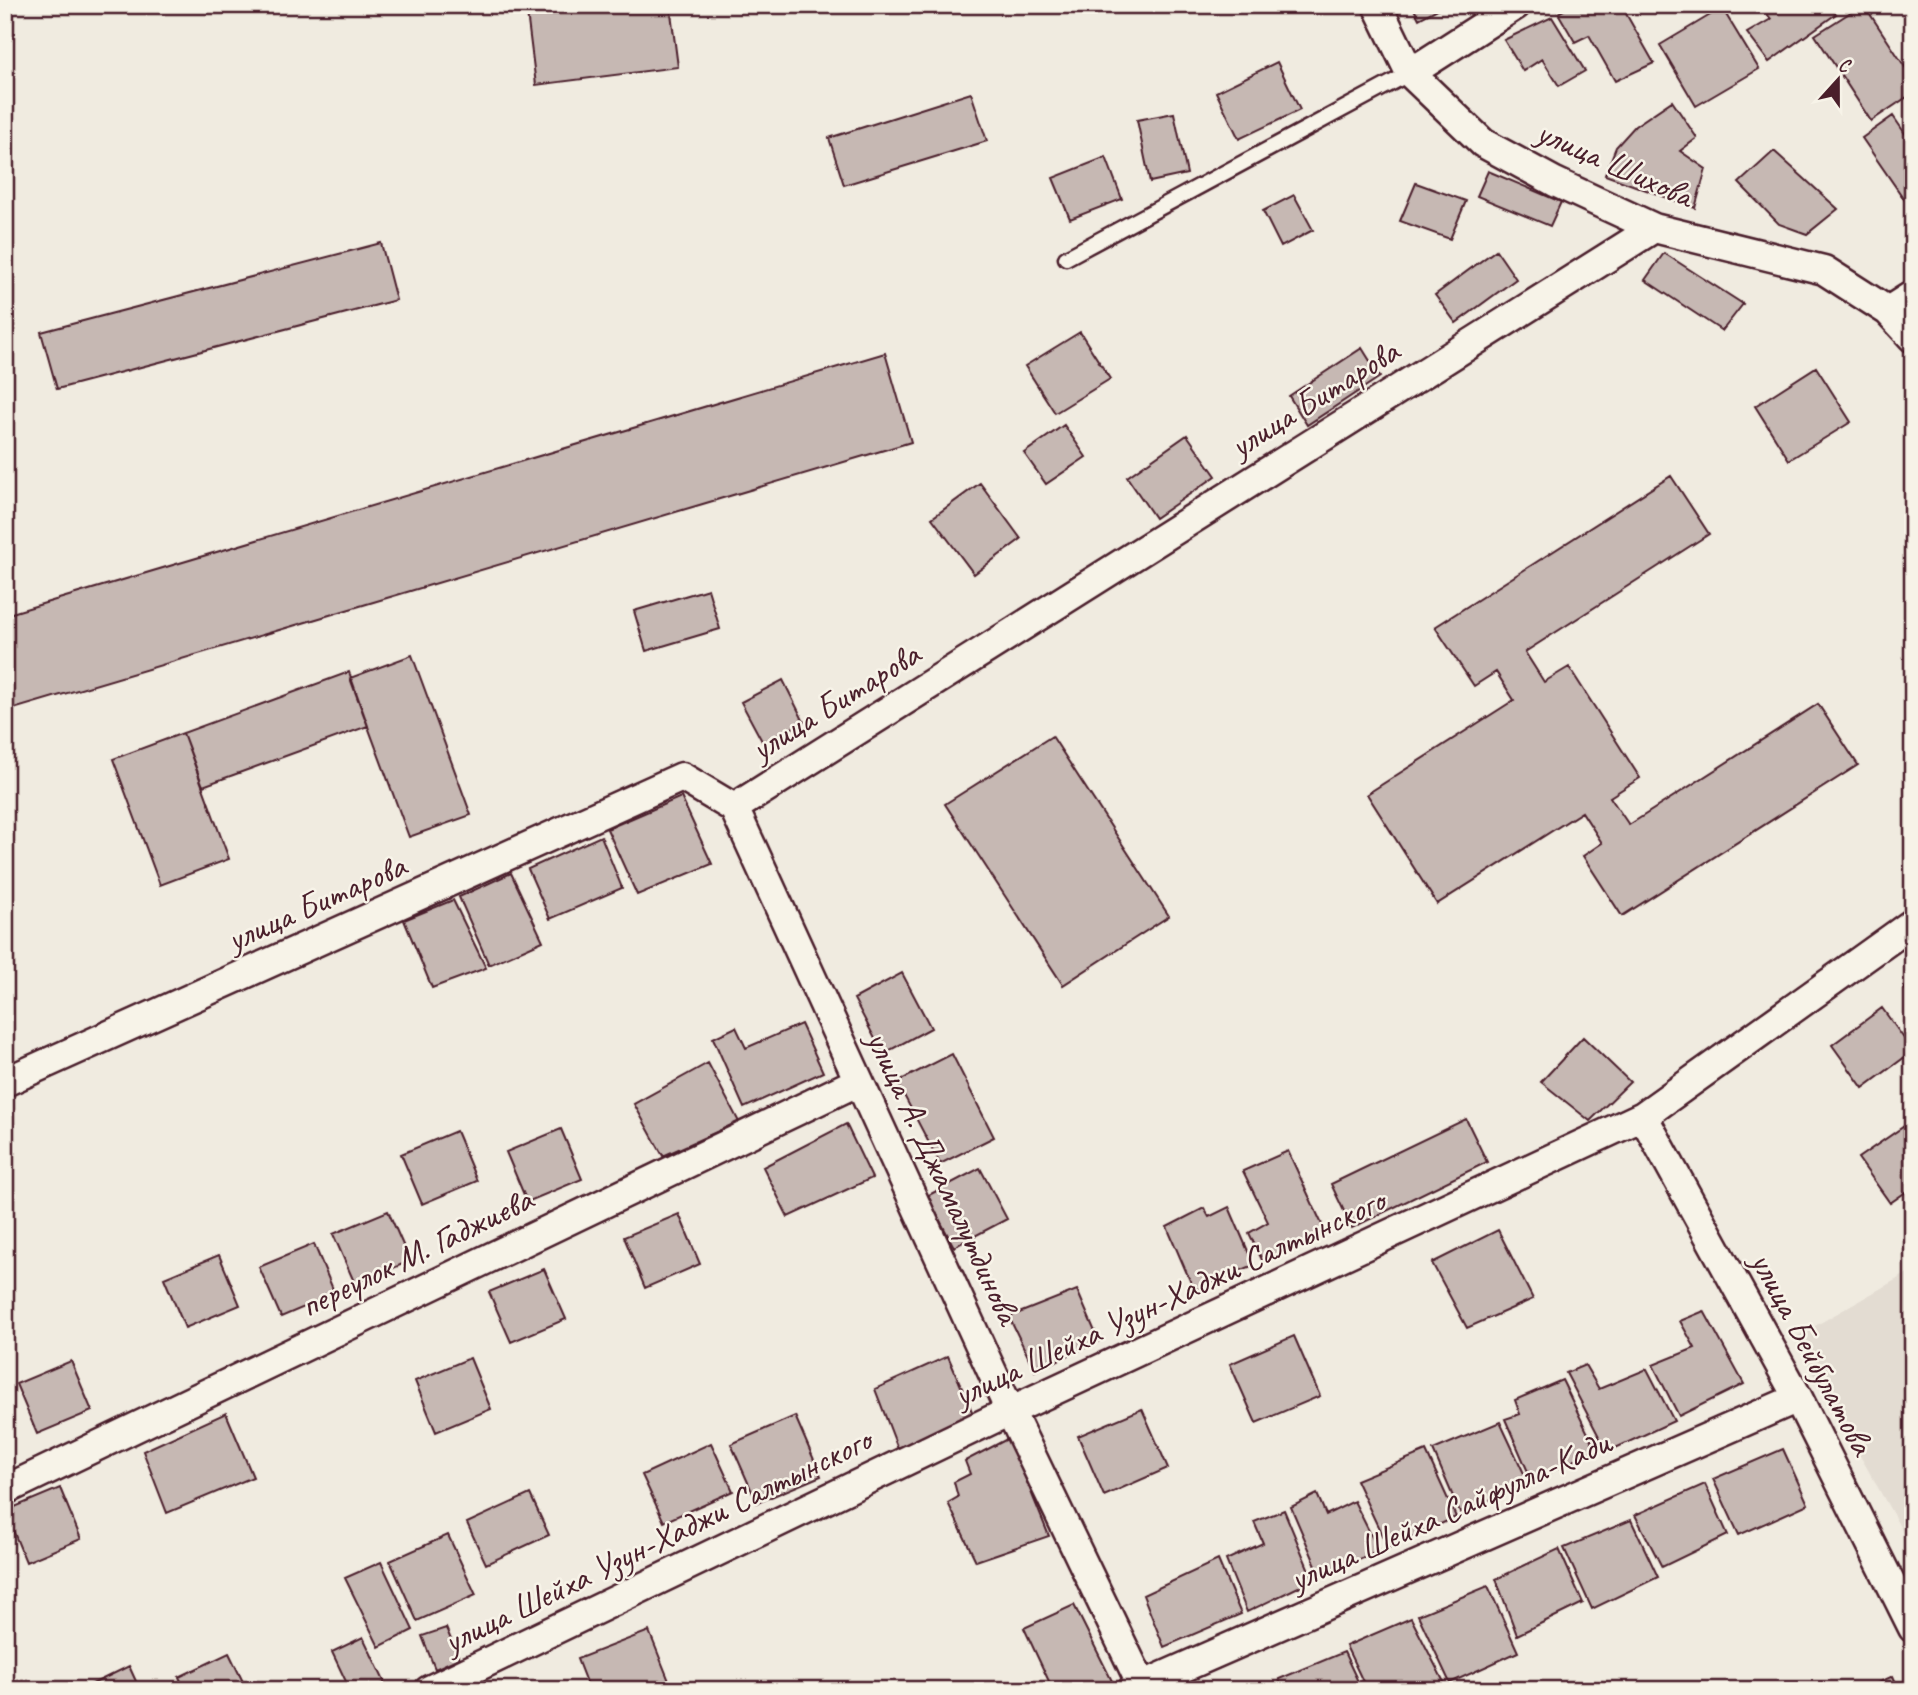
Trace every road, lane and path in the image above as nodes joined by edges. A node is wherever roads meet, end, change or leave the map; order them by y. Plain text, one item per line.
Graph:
1 (1377, 5) edge
2 (1516, 5) edge
3 (1410, 73) junction
4 (1654, 228) junction
5 (1066, 258) dead end
6 (1913, 295) edge
7 (1888, 311) junction
8 (1913, 338) edge
9 (734, 808) junction
10 (1913, 923) edge
11 (859, 1081) junction
12 (5, 1082) edge
13 (1643, 1116) junction
14 (1798, 1398) junction
15 (1010, 1411) junction
16 (5, 1490) edge
17 (1913, 1629) edge
18 (1139, 1688) edge
19 (429, 1690) edge

1 - 3 street, улица Шихова
2 - 3 street
3 - 4 street, улица Шихова
3 - 5 lane
4 - 7 street, улица Шихова
4 - 9 street, улица Битарова
6 - 7 street
7 - 8 street, улица Шихова
9 - 11 street, улица А. Джамалутдинова
9 - 12 street, улица Битарова
10 - 13 street, улица Шейха Узун-Хаджи Салтынского
11 - 15 street, улица А. Джамалутдинова
11 - 16 street, переулок М. Гаджиева
13 - 14 street, улица Бейбулатова
13 - 15 street, улица Шейха Узун-Хаджи Салтынского
14 - 17 street, улица Бейбулатова
14 - 18 street, улица Шейха Сайфулла-Кади
15 - 18 street, улица А. Джамалутдинова
15 - 19 street, улица Шейха Узун-Хаджи Салтынского

